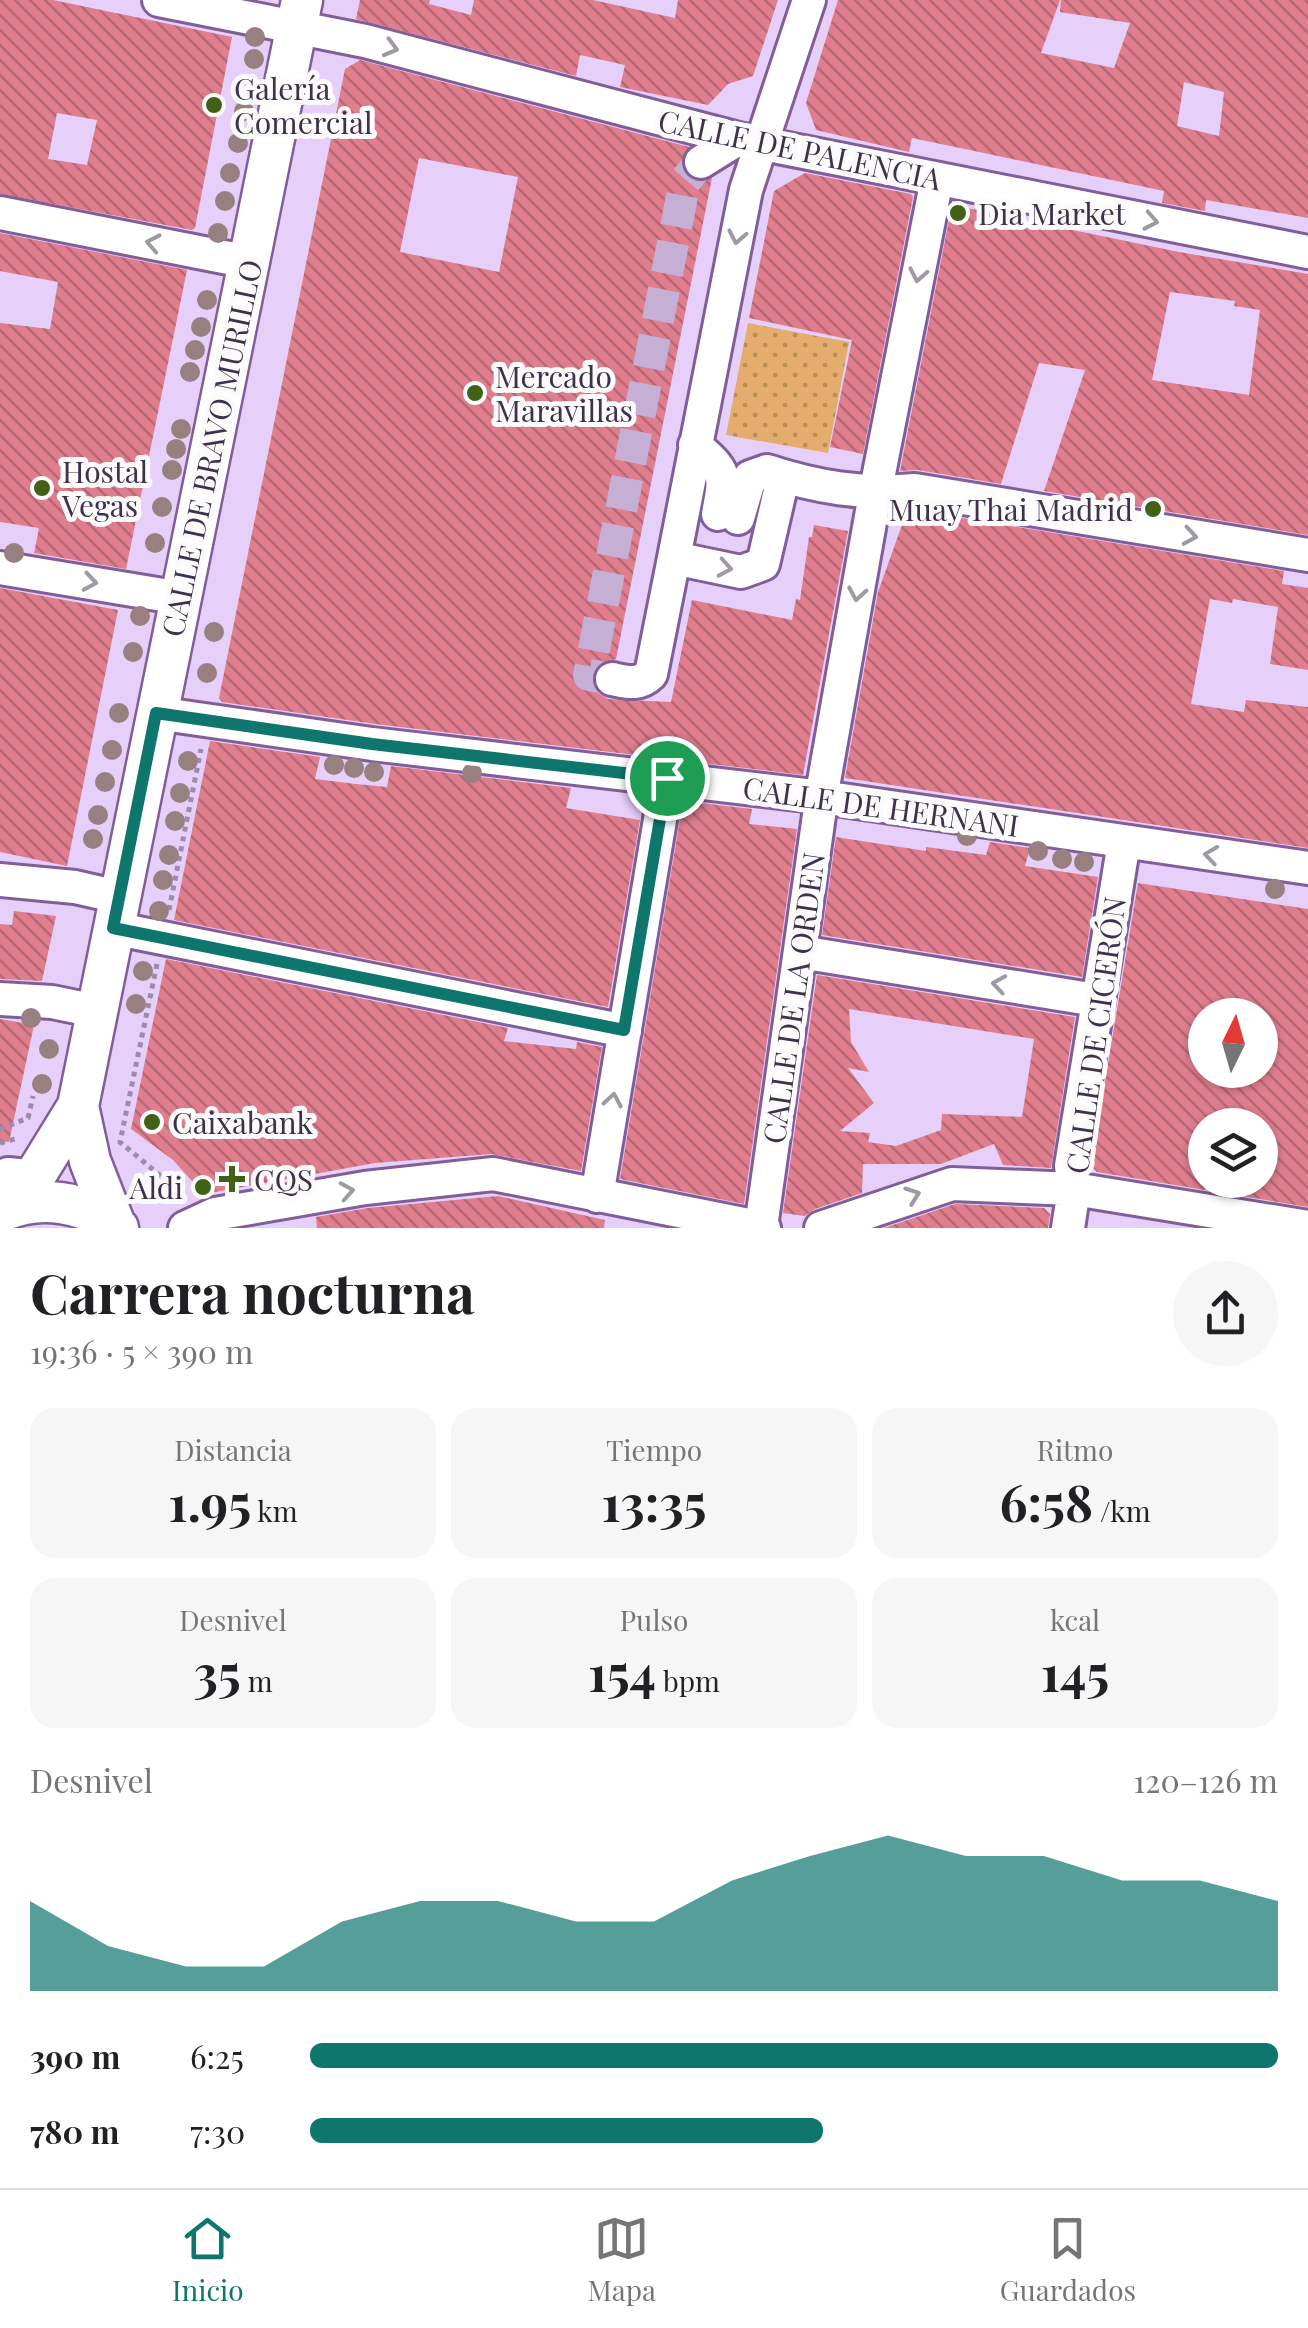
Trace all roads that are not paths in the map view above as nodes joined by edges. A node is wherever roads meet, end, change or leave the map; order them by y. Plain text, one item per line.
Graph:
1 (159, 0) edge
2 (809, 0) edge
3 (299, 13) edge
4 (750, 142) junction
5 (701, 162) tunnel mouth
6 (937, 179) junction
7 (0, 213) edge
8 (1308, 252) edge
9 (248, 262) junction
10 (695, 444) junction
11 (783, 478) junction
12 (874, 494) junction
13 (1308, 555) edge
14 (674, 558) junction
15 (0, 568) edge
16 (181, 598) junction
17 (612, 679) dead end
18 (156, 713) junction
19 (667, 778) junction
20 (822, 797) junction
21 (1124, 842) junction
22 (1308, 868) edge
23 (0, 880) edge
24 (116, 913) junction
25 (800, 952) junction
26 (0, 999) edge
27 (1096, 1000) junction
28 (96, 1010) junction
29 (624, 1030) junction
30 (78, 1106) junction
31 (1074, 1189) junction
32 (13, 1193) edge
33 (597, 1196) junction
34 (200, 1221) edge
35 (116, 1226) edge
36 (1308, 1227) edge
37 (762, 1228) edge
38 (821, 1228) edge
39 (1068, 1228) edge

1 - 3 street, CALLE DE PALENCIA
2 - 4 street
3 -> 4 street, CALLE DE PALENCIA
3 - 9 main road, CALLE DE BRAVO MURILLO
4 - 5 street
4 - 6 street, CALLE DE PALENCIA
4 -> 10 street
6 -> 8 street, CALLE DE PALENCIA
6 -> 12 street, CALLE DE LA ORDEN
9 -> 7 street
9 - 16 main road, CALLE DE BRAVO MURILLO
10 - 11 street
10 - 14 street
11 - 12 street
14 -> 11 street
12 -> 13 street
12 -> 20 street, CALLE DE LA ORDEN
14 - 17 street
15 -> 16 street
16 - 18 main road, CALLE DE BRAVO MURILLO
18 - 19 street, CALLE DE HERNANI
18 - 24 main road, CALLE DE BRAVO MURILLO
19 - 20 street, CALLE DE HERNANI
19 - 29 street
20 - 21 street, CALLE DE HERNANI
20 - 25 street, CALLE DE LA ORDEN
22 -> 21 street, CALLE DE HERNANI
21 - 27 street, CALLE DE CICERÓN
23 - 24 street
24 - 28 main road, CALLE DE BRAVO MURILLO
24 - 29 street
27 -> 25 street
25 - 37 street, CALLE DE LA ORDEN
26 - 28 street
27 - 31 street, CALLE DE CICERÓN
28 - 30 main road, CALLE DE BRAVO MURILLO
33 -> 29 street
30 - 32 main road, CALLE DE BRAVO MURILLO
30 - 35 main road, CALLE DE BRAVO MURILLO
31 - 36 street
38 -> 31 street
31 - 39 street, CALLE DE CICERÓN
32 - 35 main road
34 -> 33 street
33 - 37 street

